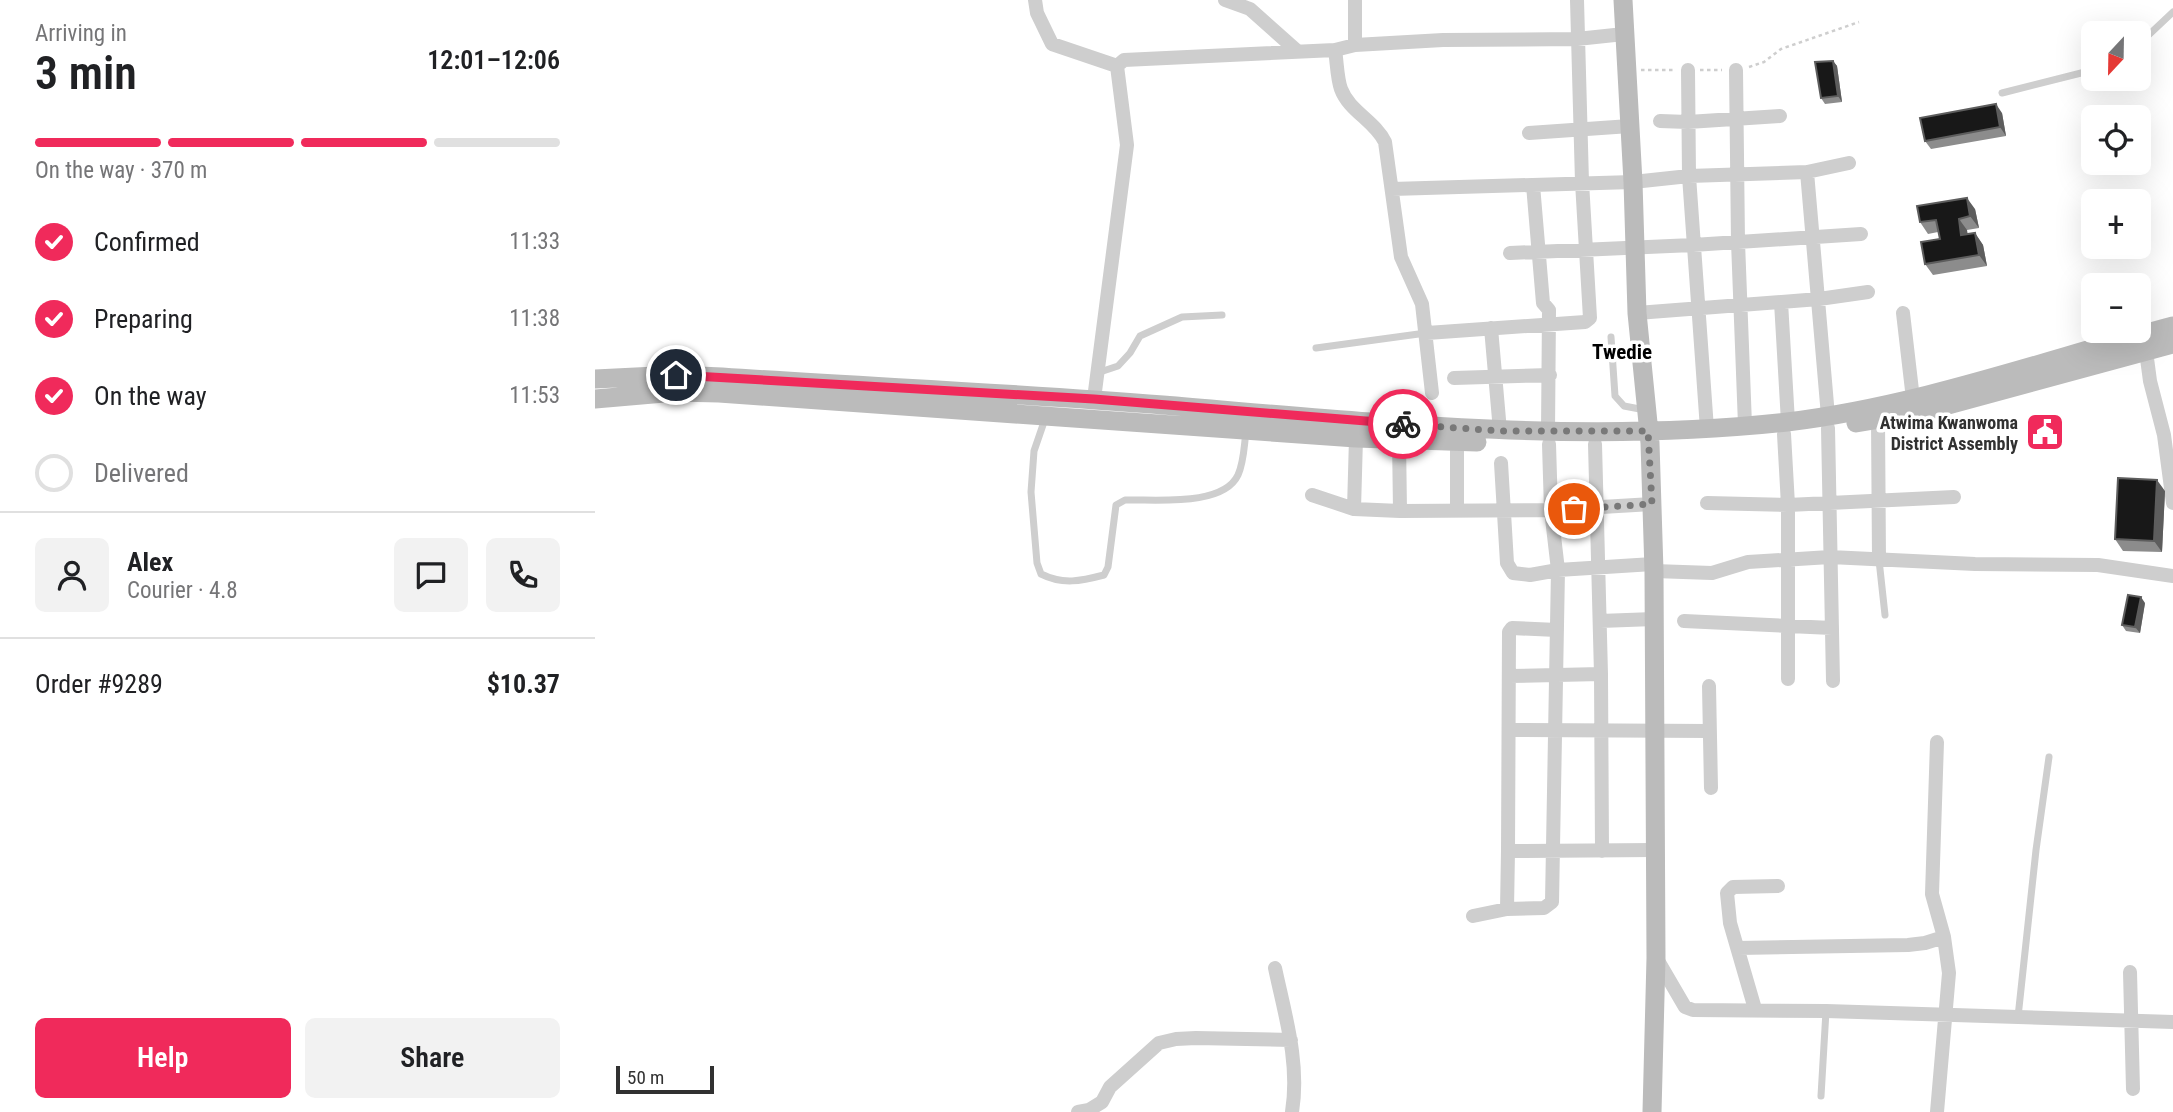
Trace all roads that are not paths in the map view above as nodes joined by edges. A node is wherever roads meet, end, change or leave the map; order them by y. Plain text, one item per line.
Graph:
1 (1035, 0) edge
2 (1225, 0) edge
3 (1356, 0) edge
4 (1577, 0) edge
5 (1623, 0) edge
6 (2173, 12) edge
7 (2151, 33) edge
8 (1625, 34) junction
9 (1577, 40) junction
10 (1355, 45) junction
11 (1296, 50) junction
12 (1335, 50) junction
13 (1117, 66) junction
14 (1688, 69) road end
15 (1736, 69) road end
16 (2081, 73) edge
17 (2002, 93) dead end
18 (1780, 116) dead end
19 (1736, 119) junction
20 (1660, 121) dead end
21 (1688, 122) junction
22 (1630, 126) junction
23 (1580, 130) junction
24 (1529, 133) dead end
25 (1849, 163) dead end
26 (1807, 172) junction
27 (1737, 175) junction
28 (1689, 176) junction
29 (1582, 182) junction
30 (1633, 182) junction
31 (1533, 185) junction
32 (1392, 189) junction
33 (1861, 234) dead end
34 (1814, 237) junction
35 (1738, 242) junction
36 (1693, 245) junction
37 (1636, 248) junction
38 (1586, 250) junction
39 (1539, 252) junction
40 (1510, 253) dead end
41 (1868, 292) dead end
42 (1819, 299) junction
43 (1781, 302) junction
44 (1740, 305) junction
45 (1698, 308) junction
46 (1637, 313) junction
47 (1903, 313) dead end
48 (1222, 315) dead end
49 (1550, 324) junction
50 (2173, 326) edge
51 (1491, 328) junction
52 (1427, 333) junction
53 (1611, 337) dead end
54 (2173, 344) edge
55 (1316, 348) dead end
56 (2146, 351) junction
57 (1100, 372) junction
58 (1550, 375) junction
59 (1495, 376) junction
60 (1454, 378) dead end
61 (595, 379) edge
62 (1432, 393) dead end
63 (595, 399) edge
64 (1094, 399) junction
65 (1913, 399) junction
66 (1646, 411) junction
67 (1046, 415) junction
68 (1878, 420) junction
69 (1828, 422) junction
70 (1745, 425) junction
71 (1786, 428) junction
72 (1707, 429) junction
73 (1247, 430) junction
74 (1500, 431) junction
75 (1649, 437) junction
76 (1356, 438) junction
77 (1549, 438) junction
78 (1399, 439) junction
79 (1457, 441) junction
80 (1595, 444) junction
81 (1501, 463) dead end
82 (1312, 495) dead end
83 (1954, 497) dead end
84 (2173, 498) edge
85 (1879, 501) junction
86 (1707, 503) dead end
87 (1830, 503) junction
88 (1652, 504) junction
89 (1788, 505) junction
90 (1597, 507) junction
91 (1354, 509) junction
92 (1551, 510) junction
93 (1400, 511) junction
94 (1457, 511) junction
95 (1504, 511) junction
96 (1830, 557) junction
97 (1789, 559) junction
98 (1879, 560) junction
99 (1654, 567) junction
100 (1599, 569) junction
101 (1559, 570) junction
102 (2173, 576) edge
103 (1885, 615) dead end
104 (1654, 619) junction
105 (1600, 621) junction
106 (1685, 621) dead end
107 (1789, 626) junction
108 (1832, 628) junction
109 (1557, 630) junction
110 (1601, 674) junction
111 (1557, 675) junction
112 (1509, 677) junction
113 (1788, 679) dead end
114 (1833, 681) dead end
115 (1709, 686) dead end
116 (1509, 730) junction
117 (1557, 730) junction
118 (1710, 731) junction
119 (1600, 732) junction
120 (1655, 732) junction
121 (1937, 742) dead end
122 (2049, 757) dead end
123 (1711, 788) dead end
124 (1553, 850) junction
125 (1654, 850) junction
126 (1508, 851) junction
127 (1602, 851) junction
128 (1778, 886) dead end
129 (1507, 909) junction
130 (1473, 916) dead end
131 (1944, 937) junction
132 (1738, 948) junction
133 (1656, 958) junction
134 (1275, 968) dead end
135 (2130, 972) dead end
136 (1755, 1009) junction
137 (1826, 1011) junction
138 (1945, 1014) junction
139 (2018, 1017) junction
140 (2132, 1020) junction
141 (2173, 1022) edge
142 (1290, 1040) junction
143 (2133, 1088) dead end
144 (1821, 1096) dead end
145 (1087, 1111) edge
146 (1292, 1112) edge
147 (1652, 1112) edge
148 (1937, 1112) edge

1 - 13 street
2 - 11 street
3 - 10 street
4 - 9 street
5 - 8 street
6 - 7 lane
8 - 9 street
8 - 22 street
9 - 10 street
9 - 23 street
10 - 12 street
11 - 12 street
11 - 13 street
12 - 32 street
13 - 57 street
14 - 21 street
15 - 19 street
16 - 17 lane
18 - 19 street
19 - 21 street
19 - 27 street
20 - 21 street
21 - 28 street
22 - 23 street
22 - 30 street
23 - 24 street
23 - 29 street
25 - 26 street
26 - 27 street
26 - 34 street
27 - 28 street
27 - 35 street
28 - 30 street
28 - 36 street
29 - 30 street
29 - 31 street
29 - 38 street
30 - 37 street
31 - 32 street
31 - 39 street
32 - 52 street
33 - 34 street
34 - 35 street
34 - 42 street
35 - 36 street
35 - 44 street
36 - 37 street
36 - 45 street
37 - 38 street
37 - 46 street
38 - 39 street
38 - 49 street
39 - 40 street
39 - 49 street
41 - 42 street
42 - 43 street
42 - 69 street
43 - 44 street
43 - 71 street
44 - 45 street
44 - 70 street
45 - 46 street
45 - 72 street
46 - 66 street
47 - 65 street
48 - 57 lane
49 - 51 street
49 - 58 street
50 - 65 street
51 - 52 street
51 - 59 street
52 - 55 lane
52 - 62 street
53 - 66 lane
54 - 56 street
56 - 68 street
56 - 84 street
57 - 64 street
58 - 59 street
58 - 77 street
59 - 60 street
59 - 74 street
61 - 64 street
63 - 67 street
64 - 74 street
65 - 69 street
66 - 75 street
67 - 73 street
67 - 73 lane
68 - 69 street
68 - 85 street
69 - 71 street
69 - 87 street
70 - 71 street
70 - 72 street
71 - 75 street
71 - 89 street
72 - 75 street
73 - 76 street
74 - 77 street
75 - 77 street
75 - 80 street
75 - 88 street
76 - 78 street
76 - 91 street
77 - 79 street
77 - 80 street
77 - 92 street
78 - 79 street
78 - 93 street
79 - 94 street
80 - 90 street
81 - 95 street
82 - 91 street
83 - 85 street
85 - 87 street
85 - 98 street
86 - 89 street
87 - 89 street
87 - 96 street
88 - 90 street
88 - 99 street
89 - 97 street
90 - 92 street
90 - 100 street
91 - 93 street
92 - 95 street
92 - 101 street
93 - 94 street
94 - 95 street
95 - 101 street
96 - 97 street
96 - 98 street
96 - 108 street
97 - 99 street
97 - 107 street
98 - 102 street
98 - 103 lane
99 - 100 street
99 - 104 street
100 - 101 street
100 - 105 street
101 - 109 street
104 - 105 street
104 - 120 street
105 - 110 street
106 - 107 street
107 - 108 street
107 - 113 street
108 - 114 street
109 - 111 street
109 - 112 street
110 - 111 street
110 - 119 street
111 - 112 street
111 - 117 street
112 - 116 street
115 - 118 street
116 - 117 street
116 - 126 street
117 - 119 street
117 - 124 street
118 - 120 street
118 - 123 street
119 - 120 street
119 - 127 street
120 - 125 street
121 - 131 street
122 - 139 lane
124 - 126 street
124 - 127 street
124 - 129 street
125 - 127 street
125 - 133 street
126 - 129 street
128 - 132 street
129 - 130 street
131 - 132 street
131 - 138 street
132 - 136 street
133 - 136 street
133 - 147 street
134 - 142 street
135 - 140 street
136 - 137 street
137 - 138 street
137 - 144 lane
138 - 139 street
138 - 148 street
139 - 140 street
140 - 141 street
140 - 143 street
142 - 145 street
142 - 146 street

